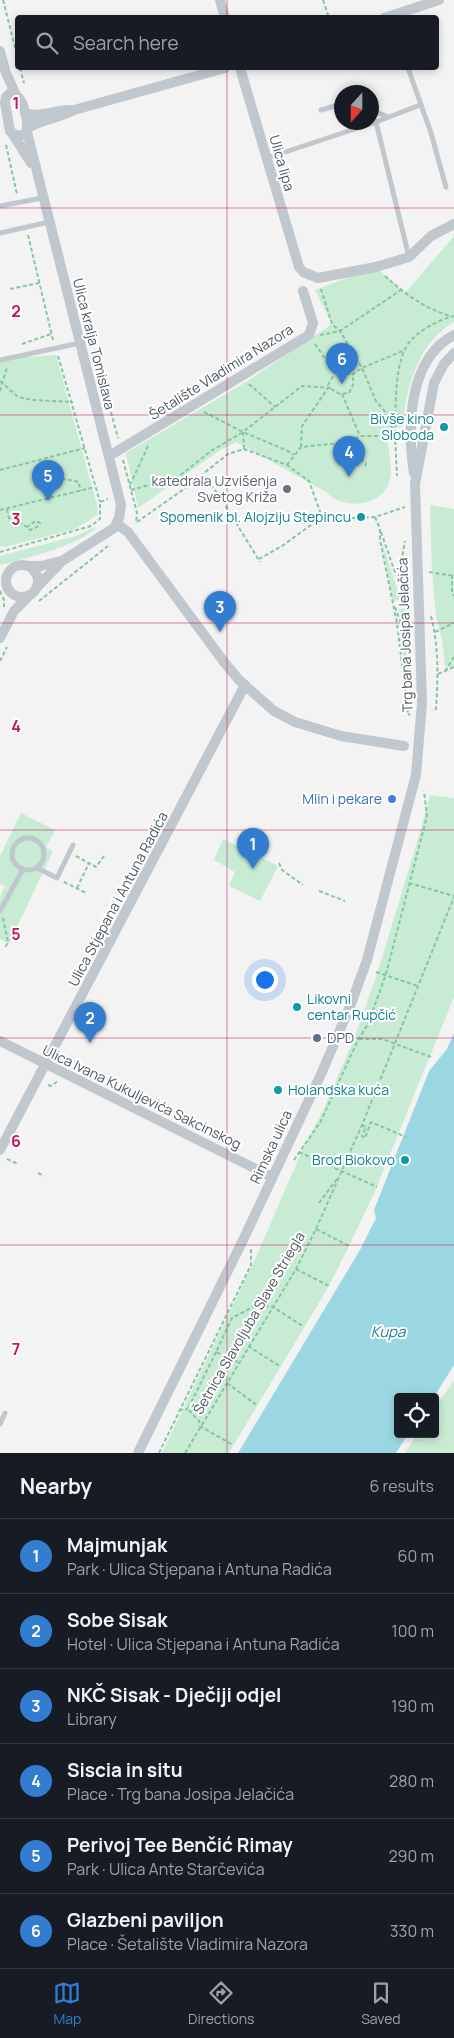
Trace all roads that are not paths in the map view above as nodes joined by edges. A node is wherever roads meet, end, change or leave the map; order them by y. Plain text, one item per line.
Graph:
1 (220, 0) edge
2 (439, 0) edge
3 (224, 15) edge
4 (394, 15) edge
5 (0, 51) edge
6 (218, 70) edge
7 (241, 70) edge
8 (409, 70) edge
9 (6, 73) junction
10 (16, 95) junction
11 (3, 98) edge
12 (420, 105) junction
13 (334, 106) edge
14 (3, 110) edge
15 (74, 110) junction
16 (321, 110) dead end
17 (379, 113) edge
18 (24, 114) junction
19 (388, 117) junction
20 (379, 121) edge
21 (352, 130) edge
22 (378, 130) edge
23 (27, 131) junction
24 (8, 135) junction
25 (267, 158) junction
26 (35, 170) junction
27 (446, 188) dead end
28 (42, 198) junction
29 (0, 206) edge
30 (49, 222) junction
31 (454, 224) edge
32 (0, 233) edge
33 (409, 257) junction
34 (303, 291) dead end
35 (454, 335) edge
36 (80, 343) junction
37 (454, 353) edge
38 (0, 360) edge
39 (109, 456) junction
40 (415, 484) junction
41 (117, 524) junction
42 (62, 561) junction
43 (29, 566) junction
44 (12, 568) junction
45 (0, 572) edge
46 (38, 586) junction
47 (6, 587) edge
48 (32, 600) junction
49 (14, 611) junction
50 (4, 641) edge
51 (245, 685) junction
52 (404, 746) dead end
53 (419, 784) joint
54 (73, 845) dead end
55 (37, 868) junction
56 (22, 869) junction
57 (0, 911) edge
58 (0, 1041) edge
59 (44, 1063) junction
60 (0, 1150) edge
61 (272, 1176) junction
62 (5, 1413) dead end
63 (0, 1424) edge
64 (138, 1453) edge

1 - 3 street
2 - 4 street
5 - 9 street
6 - 15 street
7 - 25 street, Ulica lipa
8 - 12 lane
9 - 10 street
9 - 11 street
10 - 11 street
10 - 18 street, Ulica kralja Tomislava
11 - 14 street, Ulica kralja Tomislava
12 - 19 lane
12 - 27 lane
13 - 16 lane
14 - 24 street, Ulica kralja Tomislava
15 - 18 street
15 - 23 street
17 - 19 lane
18 - 23 street, Ulica kralja Tomislava
19 - 20 lane
21 - 25 lane
22 - 33 lane
23 - 24 street
23 - 26 street, Ulica kralja Tomislava
24 - 26 street, Ulica kralja Tomislava
25 - 33 street, Ulica lipa
26 - 28 street, Ulica kralja Tomislava
28 - 29 lane
28 - 30 street, Ulica kralja Tomislava
30 - 32 lane
30 - 36 street, Ulica kralja Tomislava
31 - 33 street
34 - 39 street, Šetalište Vladimira Nazora
35 - 40 street, Trg bana Josipa Jelačića
36 - 38 lane
36 - 39 street, Ulica kralja Tomislava
37 - 40 street, Trg bana Josipa Jelačića
39 - 41 street, Ulica kralja Tomislava
40 - 53 street, Trg bana Josipa Jelačića
41 - 42 street
41 - 51 street
42 - 43 street
42 - 46 street
43 - 44 street
43 - 46 street
44 - 45 street
44 - 47 street
46 - 48 street
47 - 48 street
47 - 49 street
48 - 49 street
49 - 50 street
51 - 52 street
51 - 59 street, Ulica Stjepana i Antuna Radića
53 - 61 street, Rimska ulica
54 - 55 lane
55 - 56 lane
55 - 56 lane
56 - 57 lane
58 - 59 street, Ulica Ivana Kukuljevića Sakcinskog
59 - 60 street, Ulica Stjepana i Antuna Radića
59 - 61 street, Ulica Ivana Kukuljevića Sakcinskog
61 - 64 street, Rimska ulica
62 - 63 lane

